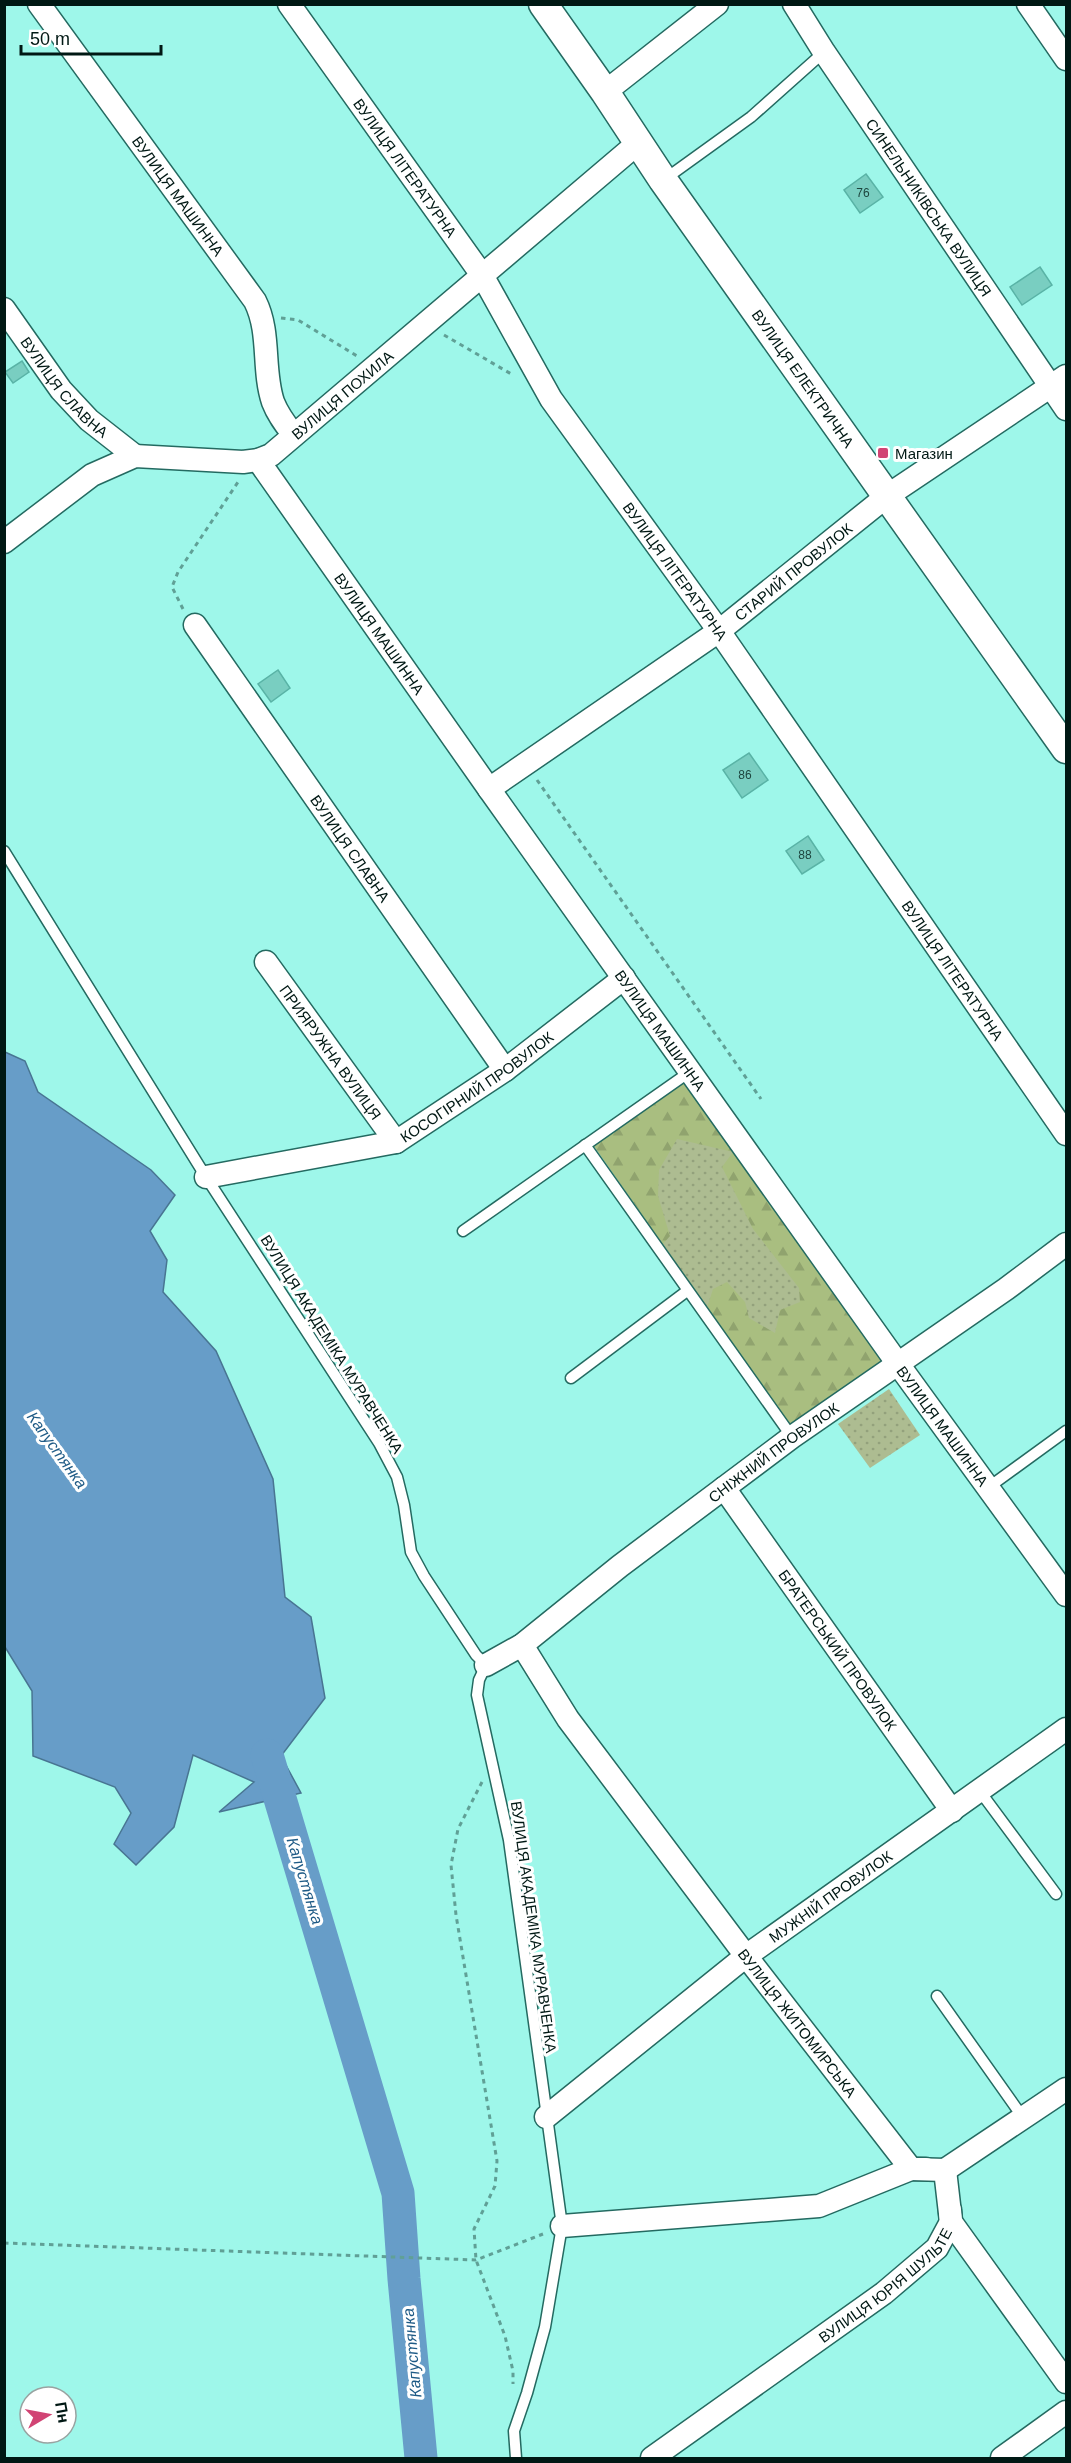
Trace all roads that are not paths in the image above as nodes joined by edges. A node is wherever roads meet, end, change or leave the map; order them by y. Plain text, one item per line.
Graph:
1 (39, 4) edge
2 (289, 4) edge
3 (543, 4) edge
4 (717, 4) edge
5 (794, 4) edge
6 (1028, 4) edge
7 (824, 52) junction
8 (1066, 59) edge
9 (605, 92) junction
10 (638, 143) junction
11 (663, 180) junction
12 (482, 275) junction
13 (4, 309) edge
14 (1059, 381) edge
15 (1066, 410) edge
16 (293, 434) junction
17 (135, 456) junction
18 (258, 460) junction
19 (887, 496) junction
20 (4, 542) edge
21 (195, 625) road end
22 (719, 631) junction
23 (1066, 749) edge
24 (489, 789) junction
25 (4, 850) edge
26 (266, 962) dead end
27 (624, 978) junction
28 (505, 1070) junction
29 (691, 1071) junction
30 (1066, 1134) edge
31 (396, 1142) junction
32 (585, 1145) junction
33 (206, 1177) junction
34 (463, 1231) dead end
35 (1066, 1244) edge
36 (687, 1291) junction
37 (898, 1364) junction
38 (571, 1378) dead end
39 (1066, 1431) edge
40 (792, 1437) junction
41 (989, 1487) junction
42 (724, 1488) junction
43 (1066, 1595) edge
44 (522, 1645) junction
45 (486, 1665) junction
46 (1066, 1729) edge
47 (979, 1791) junction
48 (952, 1811) junction
49 (1056, 1894) dead end
50 (746, 1956) junction
51 (937, 1996) dead end
52 (1066, 2089) edge
53 (546, 2117) junction
54 (1024, 2119) junction
55 (911, 2169) junction
56 (945, 2170) junction
57 (951, 2222) junction
58 (562, 2226) junction
59 (1066, 2382) edge
60 (1066, 2412) edge
61 (516, 2458) edge
62 (652, 2458) edge
63 (1002, 2458) edge

1 - 16 street, ВУЛИЦЯ МАШИННА
2 - 12 street, ВУЛИЦЯ ЛІТЕРАТУРНА
3 - 9 street, ВУЛИЦЯ ЕЛЕКТРИЧНА
4 - 9 street
5 - 7 street, СИНЕЛЬНИКІВСЬКА ВУЛИЦЯ
6 - 8 street
7 - 11 lane
7 - 14 street, СИНЕЛЬНИКІВСЬКА ВУЛИЦЯ
9 - 10 street, ВУЛИЦЯ ЕЛЕКТРИЧНА
10 - 11 street, ВУЛИЦЯ ЕЛЕКТРИЧНА
10 - 12 street, ВУЛИЦЯ ПОХИЛА
11 - 19 street, ВУЛИЦЯ ЕЛЕКТРИЧНА
12 - 16 street, ВУЛИЦЯ ПОХИЛА
12 - 22 street, ВУЛИЦЯ ЛІТЕРАТУРНА
13 - 17 street, ВУЛИЦЯ СЛАВНА
14 - 15 street, СИНЕЛЬНИКІВСЬКА ВУЛИЦЯ
14 - 19 street, СТАРИЙ ПРОВУЛОК
16 - 18 street, ВУЛИЦЯ ПОХИЛА
17 - 18 street
17 - 20 street
18 - 24 street, ВУЛИЦЯ МАШИННА
19 - 22 street, СТАРИЙ ПРОВУЛОК
19 - 23 street, ВУЛИЦЯ ЕЛЕКТРИЧНА
21 - 28 street, ВУЛИЦЯ СЛАВНА
22 - 24 street, СТАРИЙ ПРОВУЛОК
22 - 30 street, ВУЛИЦЯ ЛІТЕРАТУРНА
24 - 27 street, ВУЛИЦЯ МАШИННА
25 - 33 lane, ВУЛИЦЯ АКАДЕМІКА МУРАВЧЕНКА
26 - 31 street, ПРИЯРУЖНА ВУЛИЦЯ
27 - 28 street, КОСОГІРНИЙ ПРОВУЛОК
27 - 29 street, ВУЛИЦЯ МАШИННА
28 - 31 street, КОСОГІРНИЙ ПРОВУЛОК
29 - 32 lane
29 - 37 street, ВУЛИЦЯ МАШИННА
31 - 33 street, КОСОГІРНИЙ ПРОВУЛОК
32 - 34 lane
32 - 36 lane
33 - 45 lane, ВУЛИЦЯ АКАДЕМІКА МУРАВЧЕНКА
35 - 37 street, СНІЖНИЙ ПРОВУЛОК
36 - 38 lane
36 - 40 lane
37 - 40 street, СНІЖНИЙ ПРОВУЛОК
37 - 41 street, ВУЛИЦЯ МАШИННА
39 - 41 lane
40 - 42 street, СНІЖНИЙ ПРОВУЛОК
41 - 43 street, ВУЛИЦЯ МАШИННА
42 - 44 street, СНІЖНИЙ ПРОВУЛОК
42 - 48 street, БРАТЕРСЬКИЙ ПРОВУЛОК
44 - 45 street, СНІЖНИЙ ПРОВУЛОК
44 - 50 street, ВУЛИЦЯ ЖИТОМИРСЬКА
45 - 53 lane, ВУЛИЦЯ АКАДЕМІКА МУРАВЧЕНКА
46 - 47 street, МУЖНІЙ ПРОВУЛОК
47 - 48 street, МУЖНІЙ ПРОВУЛОК
47 - 49 lane
48 - 50 street, МУЖНІЙ ПРОВУЛОК
50 - 53 street, МУЖНІЙ ПРОВУЛОК
50 - 55 street, ВУЛИЦЯ ЖИТОМИРСЬКА
51 - 54 lane
52 - 54 street
53 - 58 lane, ВУЛИЦЯ АКАДЕМІКА МУРАВЧЕНКА
54 - 56 street
55 - 56 street
55 - 58 street
56 - 57 street, ВУЛИЦЯ ЮРІЯ ШУЛЬТЕ
57 - 59 street
57 - 62 street, ВУЛИЦЯ ЮРІЯ ШУЛЬТЕ
58 - 61 lane, ВУЛИЦЯ АКАДЕМІКА МУРАВЧЕНКА
60 - 63 street

